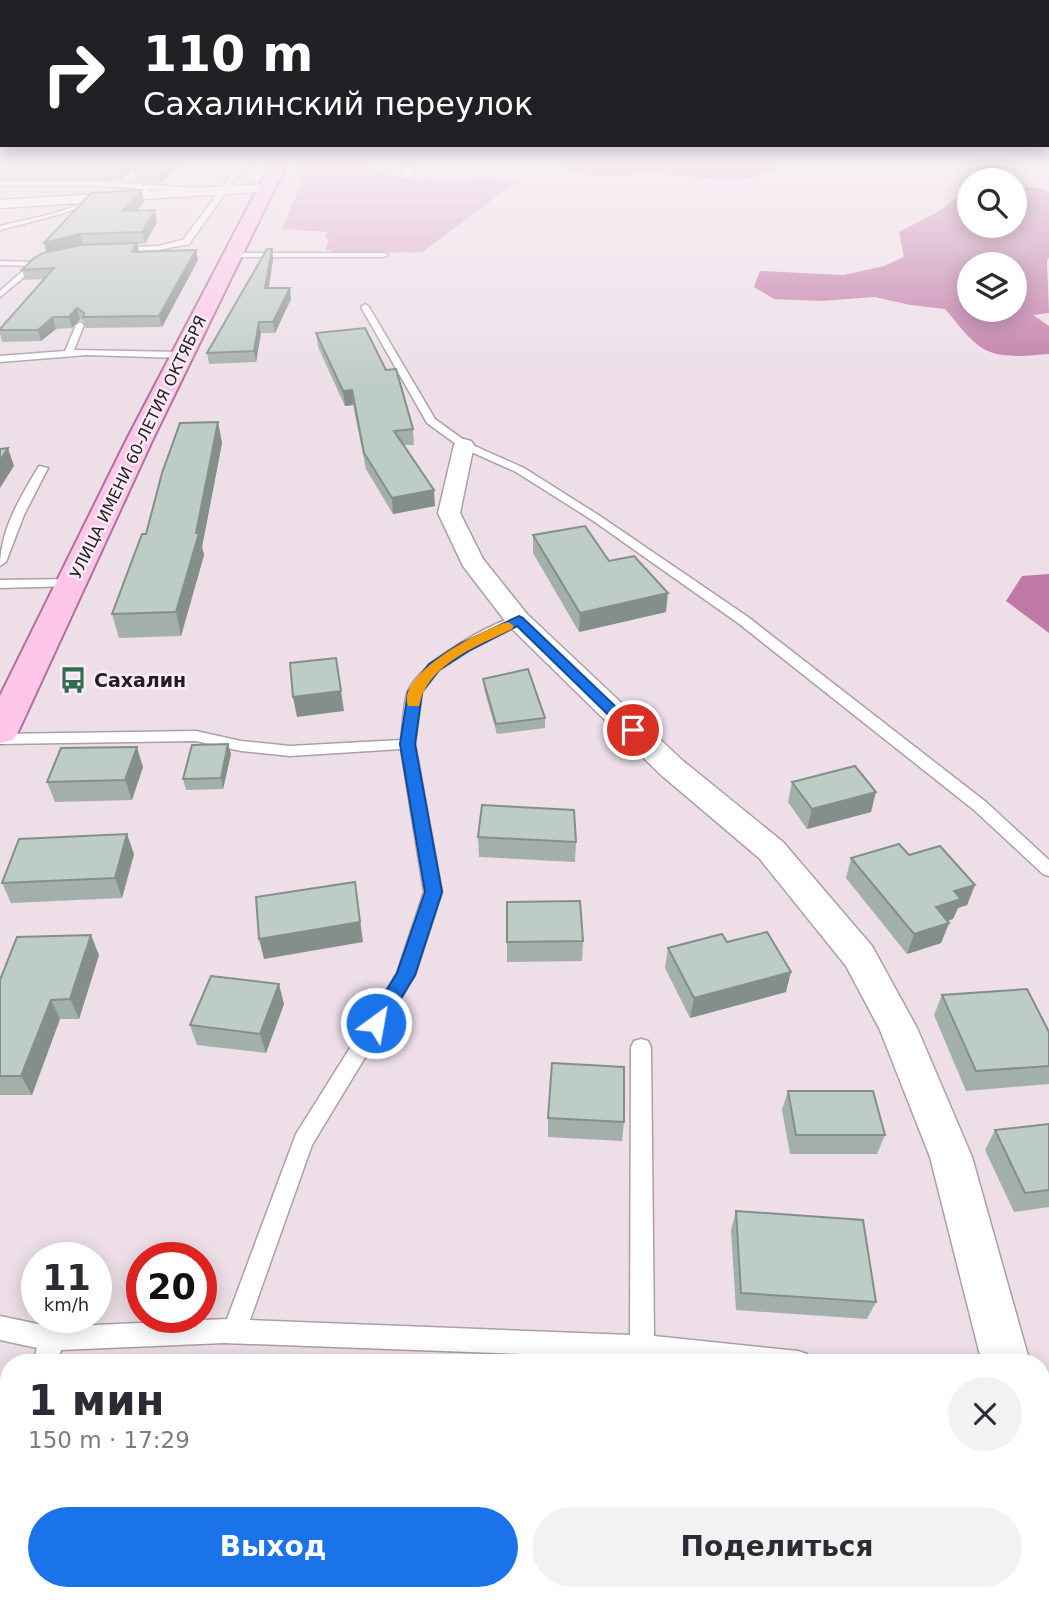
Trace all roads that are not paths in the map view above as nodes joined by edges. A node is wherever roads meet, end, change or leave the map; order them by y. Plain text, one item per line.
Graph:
1 (192, 238) edge
2 (240, 238) edge
3 (108, 250) edge
4 (231, 255) junction
5 (384, 256) dead end
6 (43, 259) edge
7 (0, 263) edge
8 (32, 264) junction
9 (0, 295) edge
10 (365, 307) dead end
11 (80, 325) edge
12 (68, 354) junction
13 (182, 355) junction
14 (0, 359) edge
15 (464, 445) junction
16 (43, 468) dead end
17 (0, 562) edge
18 (71, 583) junction
19 (0, 585) edge
20 (519, 620) junction
21 (0, 732) edge
22 (0, 738) edge
23 (408, 744) junction
24 (1049, 870) edge
25 (641, 1047) dead end
26 (0, 1328) edge
27 (234, 1331) junction
28 (52, 1339) junction
29 (48, 1354) edge
30 (626, 1354) edge
31 (643, 1354) edge
32 (1004, 1354) edge

1 - 3 lane
2 - 4 main road, УЛИЦА ИМЕНИ 60-ЛЕТИЯ ОКТЯБРЯ
4 - 5 lane
4 - 13 main road, УЛИЦА ИМЕНИ 60-ЛЕТИЯ ОКТЯБРЯ
6 - 8 lane
7 - 8 lane
8 - 9 lane
10 - 15 lane
11 - 12 lane
12 - 13 lane
12 - 14 lane
13 - 18 main road, УЛИЦА ИМЕНИ 60-ЛЕТИЯ ОКТЯБРЯ
15 - 20 street
15 - 24 lane
16 - 17 lane
18 - 19 lane
18 - 21 main road, УЛИЦА ИМЕНИ 60-ЛЕТИЯ ОКТЯБРЯ
20 - 23 lane
20 - 32 street
22 - 23 lane
23 - 27 lane
25 - 31 lane
26 - 28 lane
27 - 28 lane
27 - 30 lane
28 - 29 lane

